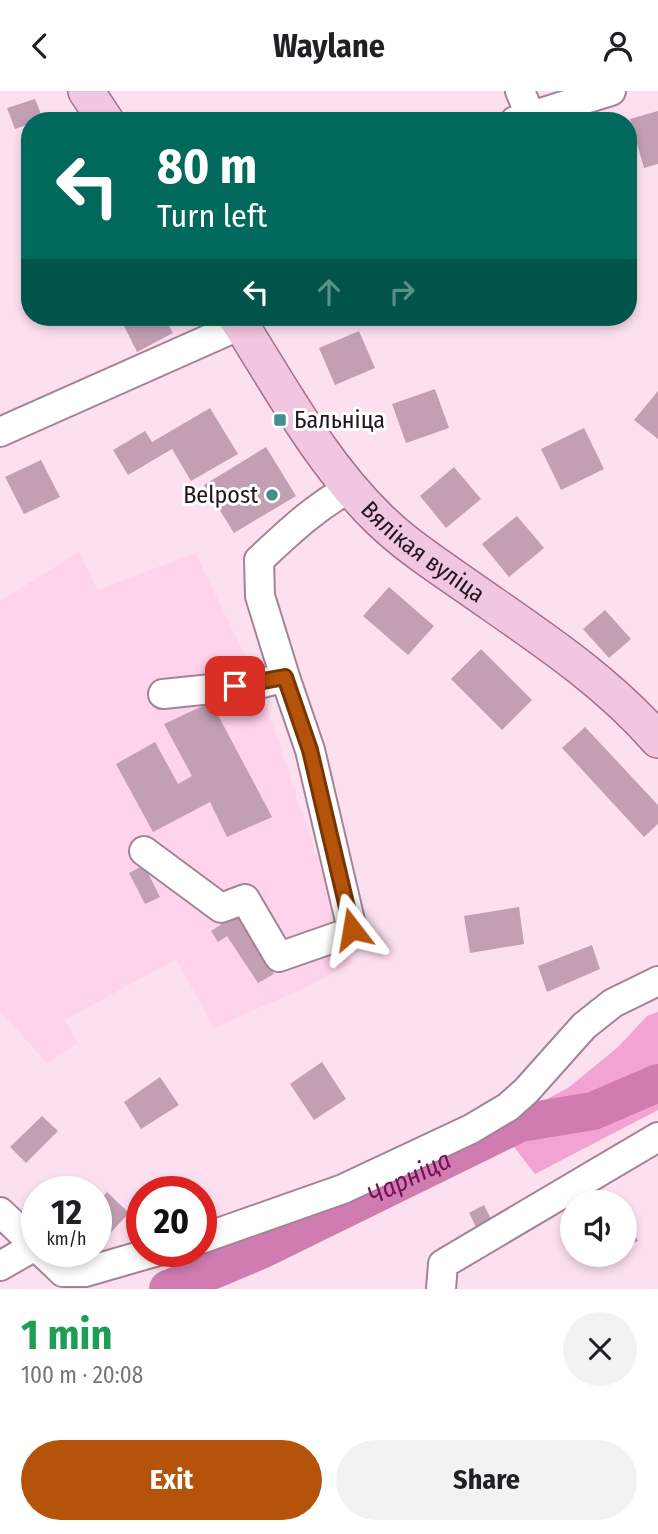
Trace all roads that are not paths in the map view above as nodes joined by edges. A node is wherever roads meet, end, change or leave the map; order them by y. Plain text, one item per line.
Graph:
1 (86, 91) edge
2 (611, 91) edge
3 (521, 109) edge
4 (100, 112) edge
5 (231, 326) edge
6 (241, 326) edge
7 (0, 432) edge
8 (350, 488) junction
9 (285, 677) junction
10 (163, 694) dead end
11 (658, 740) edge
12 (144, 851) dead end
13 (658, 981) edge
14 (658, 1137) edge
15 (0, 1212) edge
16 (21, 1232) edge
17 (217, 1233) edge
18 (21, 1256) edge
19 (0, 1266) edge
20 (58, 1267) edge
21 (102, 1267) edge
22 (441, 1289) edge

1 - 4 main road
2 - 3 street
5 - 7 street
6 - 8 main road, Вялікая вуліца
8 - 9 street
8 - 11 main road, Вялікая вуліца
9 - 10 street
9 - 12 street
13 - 17 street
14 - 22 street
15 - 16 street
18 - 19 street
20 - 21 street

